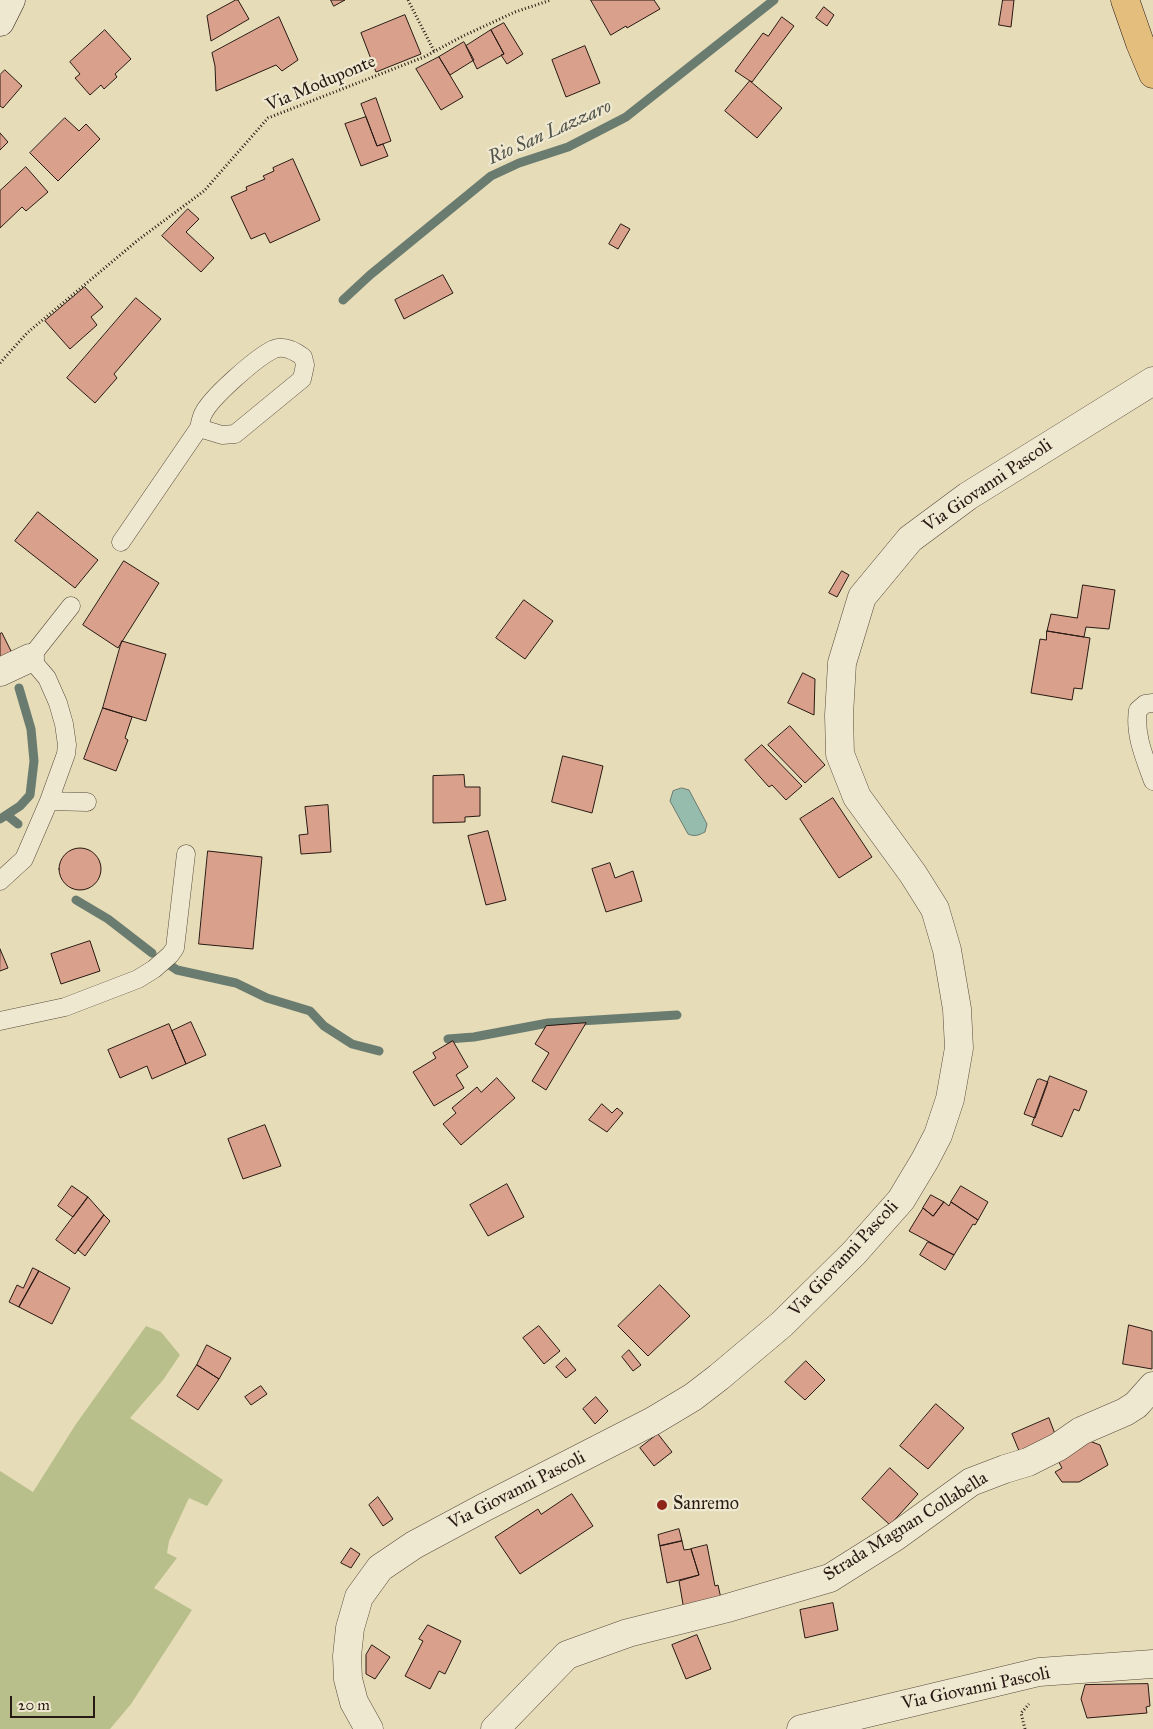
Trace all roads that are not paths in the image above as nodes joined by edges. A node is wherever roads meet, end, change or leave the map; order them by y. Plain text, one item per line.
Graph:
1 (11, 0) edge
2 (1125, 0) edge
3 (1142, 0) edge
4 (0, 22) edge
5 (1153, 60) edge
6 (1153, 74) edge
7 (1153, 381) edge
8 (198, 428) junction
9 (121, 542) dead end
10 (71, 606) dead end
11 (30, 658) junction
12 (0, 672) edge
13 (1153, 703) edge
14 (1153, 781) edge
15 (50, 801) junction
16 (87, 802) dead end
17 (186, 854) dead end
18 (0, 881) edge
19 (0, 1021) edge
20 (1153, 1386) edge
21 (1153, 1664) edge
22 (842, 1724) edge
23 (369, 1729) edge
24 (495, 1729) edge
25 (802, 1729) edge

1 - 4 street
2 - 6 highway
3 - 5 highway
7 - 23 street, Via Giovanni Pascoli
8 - 8 lane
8 - 9 lane
10 - 11 lane
11 - 12 street
11 - 15 lane
13 - 14 lane
15 - 16 lane
15 - 18 lane
17 - 19 lane
20 - 24 street, Strada Magnan Collabella
21 - 22 street, Via Giovanni Pascoli
22 - 25 street, Via Giovanni Pascoli

